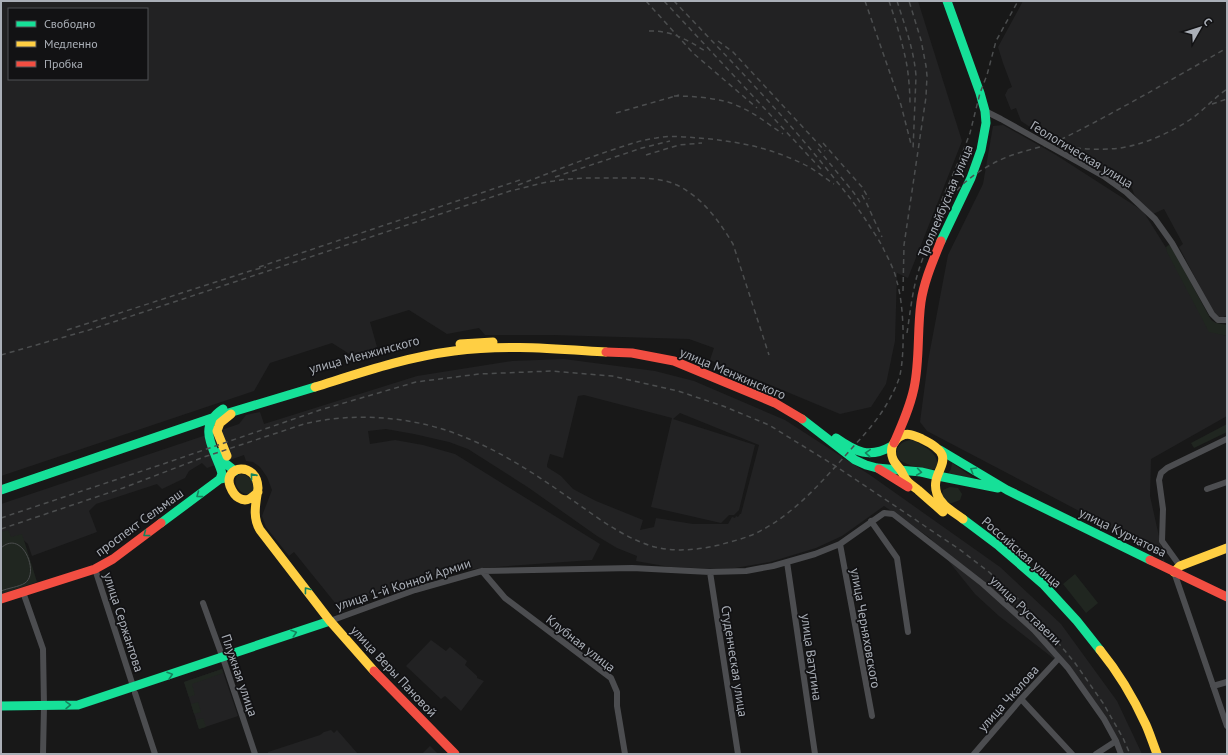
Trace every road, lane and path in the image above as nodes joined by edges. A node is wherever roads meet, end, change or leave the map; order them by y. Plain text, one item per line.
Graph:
1 (947, 1) edge
2 (985, 111) junction
3 (1227, 320) edge
4 (225, 411) junction
5 (236, 411) junction
6 (906, 416) junction
7 (191, 422) junction
8 (209, 427) junction
9 (918, 438) junction
10 (1227, 439) edge
11 (893, 445) junction
12 (843, 447) junction
13 (940, 450) junction
14 (877, 468) junction
15 (900, 470) junction
16 (229, 473) junction
17 (938, 476) junction
18 (1227, 482) edge
19 (1, 484) edge
20 (1207, 489) dead end
21 (1, 490) edge
22 (1007, 490) junction
23 (258, 492) junction
24 (943, 512) junction
25 (884, 513) joint
26 (871, 521) junction
27 (840, 544) junction
28 (1227, 548) edge
29 (788, 562) junction
30 (95, 569) junction
31 (1177, 569) junction
32 (482, 571) junction
33 (710, 572) junction
34 (23, 592) junction
35 (1227, 598) edge
36 (1, 599) edge
37 (203, 603) dead end
38 (330, 621) junction
39 (908, 632) dead end
40 (223, 657) junction
41 (1059, 658) junction
42 (132, 682) dead end
43 (1227, 682) edge
44 (1214, 686) junction
45 (135, 693) dead end
46 (1021, 699) junction
47 (1, 706) edge
48 (44, 706) junction
49 (872, 716) dead end
50 (1227, 726) edge
51 (1116, 741) junction
52 (43, 754) edge
53 (155, 754) edge
54 (255, 754) edge
55 (455, 754) edge
56 (625, 754) edge
57 (738, 754) edge
58 (815, 754) edge
59 (974, 754) edge
60 (1072, 754) edge
61 (1096, 754) edge
62 (1122, 754) edge
63 (1152, 754) edge
64 (1157, 754) edge

1 - 2 main road, Троллейбусная улица
2 - 3 street, Геологическая улица
2 - 6 main road, Троллейбусная улица
4 - 5 main road, улица Менжинского
4 - 7 main road, улица Менжинского
4 - 8 main road
4 - 8 main road
4 - 12 main road, улица Менжинского
5 - 12 main road, улица Менжинского
5 - 16 main road
6 - 9 main road
6 - 11 main road, Троллейбусная улица
7 - 8 main road, улица Менжинского
7 - 8 main road
7 - 19 main road, улица Менжинского
7 - 21 main road, улица Менжинского
8 - 16 main road
8 - 16 main road
9 - 11 main road
9 - 13 main road
10 - 31 street
11 -> 12 main road
11 - 15 main road
12 - 14 main road
13 - 17 main road
22 -> 13 main road, улица Курчатова
14 - 15 main road
14 - 24 main road
15 -> 17 main road
15 - 24 main road
23 -> 16 main road, улица Веры Пановой
16 - 23 main road
16 -> 30 main road, проспект Сельмаш
17 - 22 main road, улица Курчатова
17 - 64 main road, Российская улица
18 - 20 street
22 - 31 main road, улица Курчатова
38 -> 23 main road, улица Веры Пановой
24 - 63 main road, Российская улица
25 - 26 street, улица 1-й Конной Армии
25 - 41 street, улица Руставели
26 - 27 street, улица 1-й Конной Армии
26 - 39 street
27 - 29 street, улица 1-й Конной Армии
27 - 49 street, улица Черняховского
28 - 31 main road
29 - 33 street, улица 1-й Конной Армии
29 - 58 street, улица Ватутина
30 - 34 main road, проспект Сельмаш
30 - 42 street, улица Сержантова
31 - 35 main road, улица Курчатова
31 - 44 street
32 - 33 street, улица 1-й Конной Армии
32 - 38 street, улица 1-й Конной Армии
32 - 56 street, Клубная улица
33 - 57 street, Студенческая улица
34 - 36 main road, проспект Сельмаш
34 - 48 street
37 - 40 street, Плужная улица
40 -> 38 main road, улица 1-й Конной Армии
38 - 55 main road, улица Веры Пановой
48 -> 40 main road, улица 1-й Конной Армии
40 - 54 street, Плужная улица
41 - 46 street, улица Чкалова
41 - 51 street, улица Руставели
43 - 44 street
44 - 50 street
45 - 53 street, улица Сержантова
46 - 59 street, улица Чкалова
46 - 60 street
47 - 48 main road, улица 1-й Конной Армии
48 - 52 street
51 - 61 street
51 - 62 street, улица Руставели

